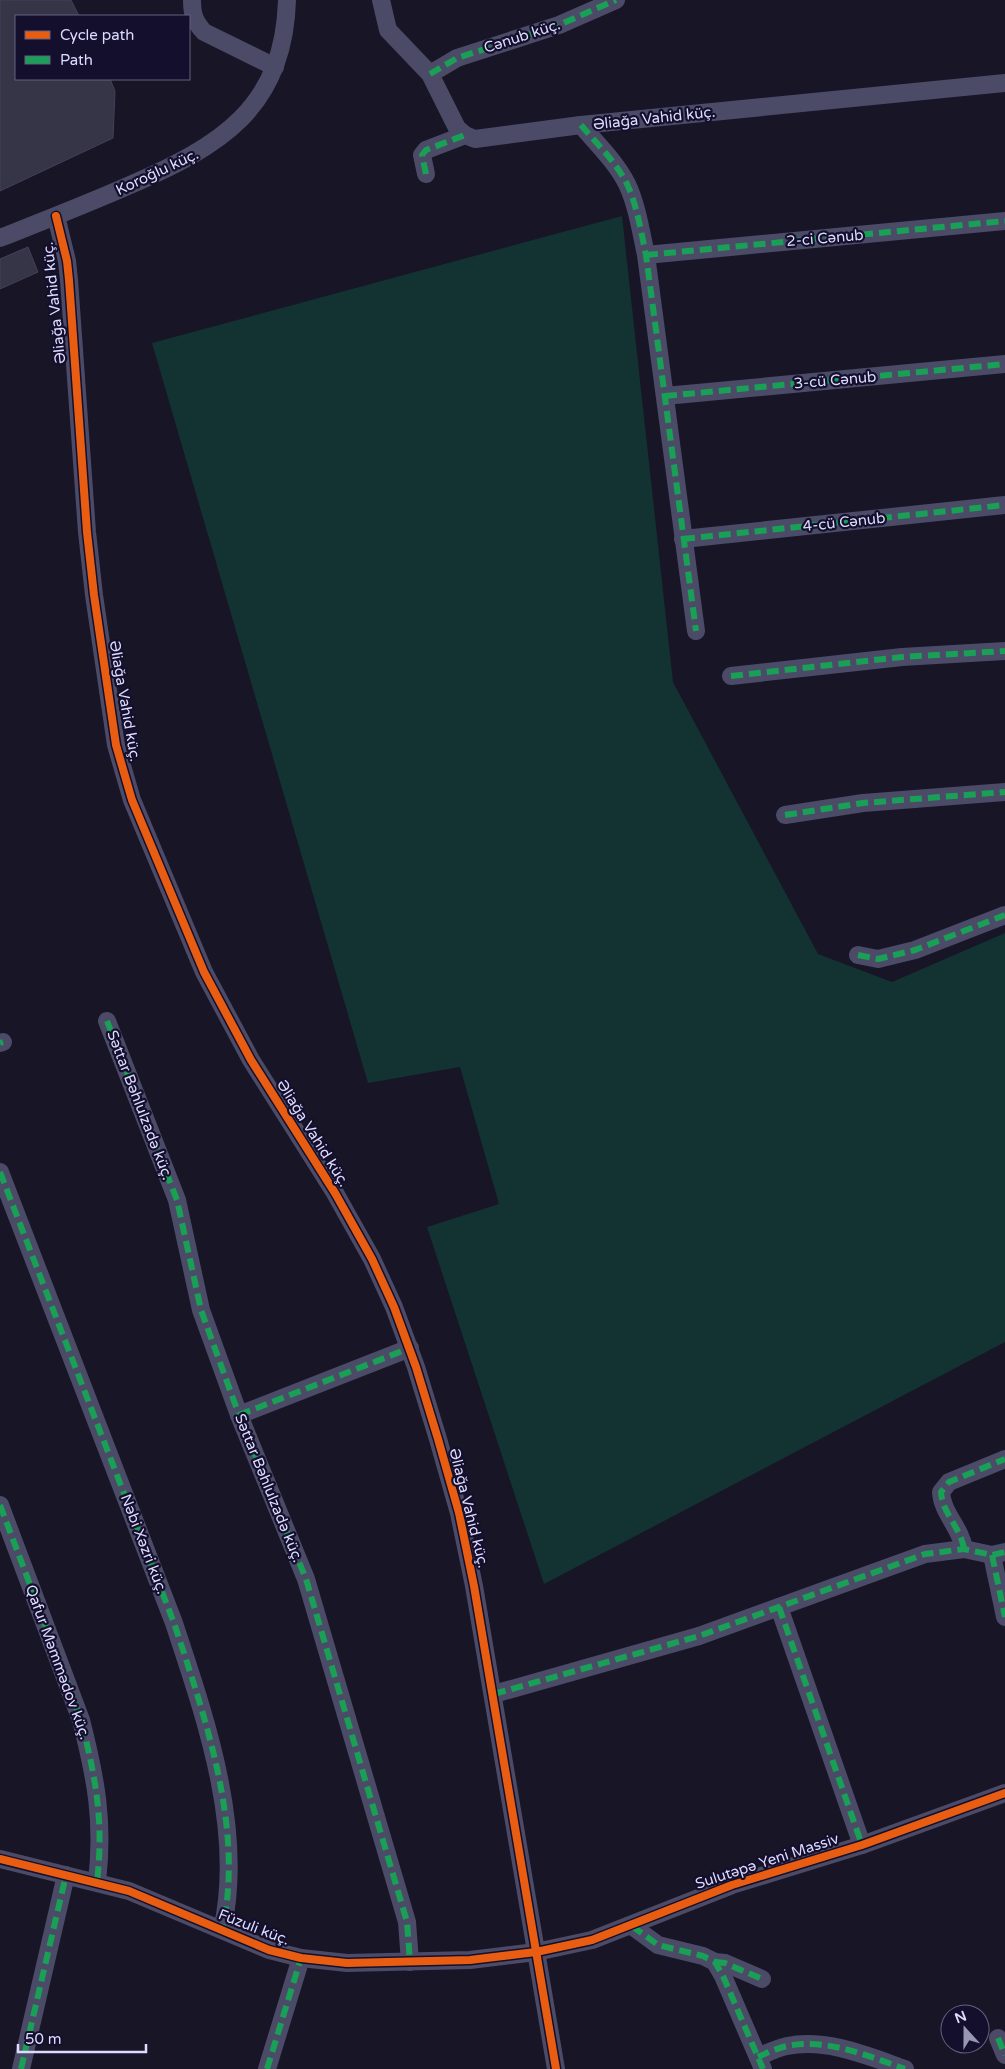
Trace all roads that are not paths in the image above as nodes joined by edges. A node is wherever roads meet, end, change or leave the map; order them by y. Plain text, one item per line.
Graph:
1 (192, 0) edge
2 (287, 0) edge
3 (382, 0) edge
4 (616, 0) edge
5 (275, 68) junction
6 (430, 74) junction
7 (1005, 83) edge
8 (581, 125) junction
9 (465, 135) junction
10 (426, 174) dead end
11 (56, 216) junction
12 (1005, 221) edge
13 (0, 238) edge
14 (646, 255) junction
15 (1005, 364) edge
16 (665, 396) junction
17 (1005, 505) edge
18 (683, 539) junction
19 (696, 631) dead end
20 (1005, 651) edge
21 (731, 676) dead end
22 (1005, 792) edge
23 (785, 815) dead end
24 (1005, 915) edge
25 (858, 955) dead end
26 (107, 1021) dead end
27 (0, 1172) edge
28 (410, 1348) junction
29 (239, 1415) junction
30 (1005, 1459) edge
31 (0, 1505) edge
32 (964, 1549) junction
33 (998, 1553) edge
34 (779, 1607) junction
35 (1005, 1618) edge
36 (494, 1694) junction
37 (1005, 1793) edge
38 (862, 1845) junction
39 (0, 1859) edge
40 (66, 1875) junction
41 (97, 1882) junction
42 (632, 1926) junction
43 (222, 1930) junction
44 (536, 1952) junction
45 (301, 1958) junction
46 (410, 1962) junction
47 (715, 1962) junction
48 (762, 1979) dead end
49 (998, 2038) dead end
50 (1005, 2055) edge
51 (760, 2063) edge
52 (21, 2069) edge
53 (268, 2069) edge
54 (556, 2069) edge
55 (906, 2069) edge

1 - 5 street
2 - 5 street, Koroğlu küç.
3 - 6 street
4 - 6 street, Cənub küç.
5 - 11 street, Koroğlu küç.
6 - 9 street
7 - 8 street, Əliağa Vahid küç.
8 - 9 street, Əliağa Vahid küç.
8 - 14 street
9 - 10 street
11 - 13 street, Koroğlu küç.
11 - 28 street, Əliağa Vahid küç.
12 - 14 street, 2-ci Cənub
14 - 16 street
15 - 16 street, 3-cü Cənub
16 - 18 street
17 - 18 street, 4-cü Cənub
18 - 19 street
20 - 21 street
22 - 23 street
24 - 25 street
26 - 29 street, Səttar Bəhlulzadə küç.
27 - 43 street, Nəbi Xəzri küç.
28 - 29 street
28 - 36 street, Əliağa Vahid küç.
29 - 46 street, Səttar Bəhlulzadə küç.
30 - 32 street
31 - 41 street, Qafur Məmmədov küç.
32 - 33 street
32 - 34 street
33 - 35 street
34 - 36 street
34 - 38 street
36 - 44 street, Əliağa Vahid küç.
37 - 38 street, Sulutəpə Yeni Massiv
38 - 42 street, Sulutəpə Yeni Massiv
39 - 40 street, Füzuli küç.
40 - 41 street, Füzuli küç.
40 - 52 street
41 - 43 street, Füzuli küç.
42 - 44 street, Sulutəpə Yeni Massiv
42 - 47 street
43 - 45 street, Füzuli küç.
44 - 46 street, Füzuli küç.
44 - 54 street, Əliağa Vahid küç.
45 - 46 street, Füzuli küç.
45 - 53 street
47 - 48 street
47 - 51 street
49 - 50 street
51 - 55 street

